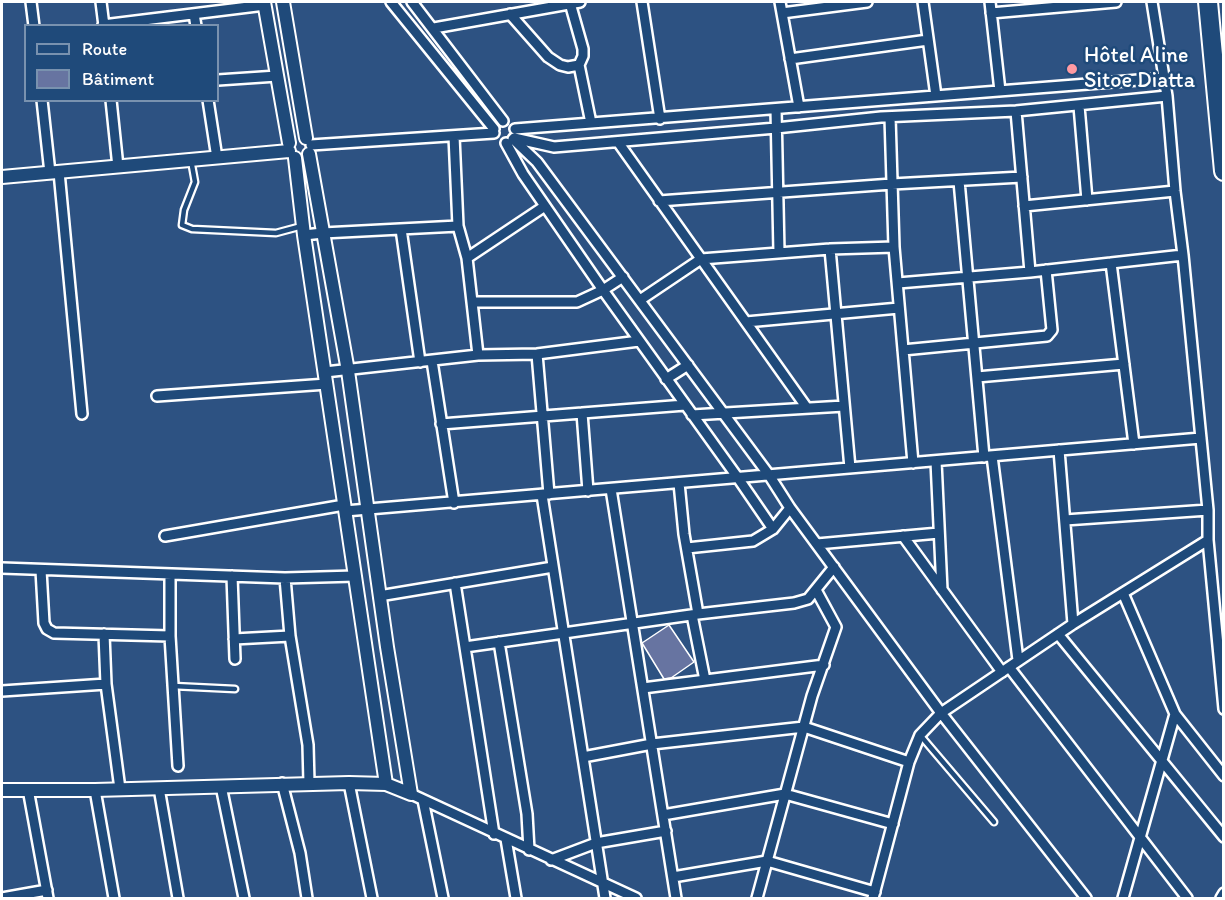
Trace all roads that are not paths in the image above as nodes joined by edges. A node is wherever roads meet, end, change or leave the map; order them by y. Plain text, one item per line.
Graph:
1 (31, 2) edge
2 (101, 2) edge
3 (283, 2) edge
4 (412, 2) edge
5 (580, 2) edge
6 (642, 2) edge
7 (780, 2) edge
8 (853, 2) edge
9 (867, 2) edge
10 (923, 2) edge
11 (990, 2) edge
12 (1116, 2) edge
13 (1152, 2) edge
14 (1208, 2) edge
15 (265, 3) edge
16 (570, 3) junction
17 (1080, 3) edge
18 (396, 4) edge
19 (542, 5) edge
20 (782, 13) junction
21 (990, 13) junction
22 (194, 14) junction
23 (510, 14) junction
24 (34, 24) edge
25 (104, 24) edge
26 (112, 24) edge
27 (196, 24) edge
28 (434, 28) junction
29 (928, 40) junction
30 (790, 59) junction
31 (579, 65) junction
32 (277, 76) junction
33 (1164, 78) junction
34 (219, 80) edge
35 (1000, 91) junction
36 (936, 96) junction
37 (1167, 96) junction
38 (879, 100) junction
39 (42, 102) edge
40 (111, 102) edge
41 (208, 102) edge
42 (1079, 106) junction
43 (799, 107) junction
44 (776, 109) junction
45 (1016, 111) junction
46 (885, 117) junction
47 (660, 119) junction
48 (503, 121) junction
49 (591, 123) junction
50 (776, 128) junction
51 (494, 131) junction
52 (454, 136) junction
53 (512, 137) junction
54 (618, 142) junction
55 (309, 146) junction
56 (291, 151) junction
57 (217, 158) junction
58 (191, 160) junction
59 (118, 166) junction
60 (1224, 171) edge
61 (54, 172) junction
62 (2, 177) edge
63 (1022, 177) junction
64 (959, 181) junction
65 (892, 184) junction
66 (1175, 191) junction
67 (777, 192) junction
68 (1087, 200) junction
69 (659, 201) junction
70 (545, 206) junction
71 (1024, 206) junction
72 (458, 226) junction
73 (401, 229) junction
74 (303, 231) junction
75 (323, 233) junction
76 (894, 247) junction
77 (830, 249) junction
78 (779, 253) junction
79 (1183, 255) junction
80 (466, 258) junction
81 (701, 259) junction
82 (1111, 263) junction
83 (1046, 270) junction
84 (1030, 272) junction
85 (968, 276) junction
86 (623, 277) junction
87 (898, 283) junction
88 (603, 290) junction
89 (640, 300) junction
90 (472, 302) junction
91 (899, 308) junction
92 (836, 314) junction
93 (746, 322) junction
94 (639, 341) junction
95 (974, 342) junction
96 (903, 350) junction
97 (537, 354) junction
98 (478, 355) junction
99 (432, 361) junction
100 (420, 362) junction
101 (1124, 364) junction
102 (687, 365) junction
103 (348, 371) junction
104 (977, 377) junction
105 (326, 378) junction
106 (666, 379) junction
107 (158, 396) dead end
108 (685, 405) junction
109 (844, 406) junction
110 (807, 408) junction
111 (582, 413) junction
112 (722, 413) junction
113 (82, 414) dead end
114 (692, 415) junction
115 (543, 417) junction
116 (441, 424) junction
117 (1201, 438) junction
118 (1134, 444) junction
119 (1059, 450) junction
120 (988, 456) junction
121 (936, 461) junction
122 (913, 463) junction
123 (850, 468) junction
124 (770, 475) junction
125 (738, 478) junction
126 (679, 483) junction
127 (611, 489) junction
128 (588, 491) junction
129 (546, 495) junction
130 (454, 502) junction
131 (345, 508) junction
132 (790, 508) junction
133 (366, 510) junction
134 (1208, 510) junction
135 (1065, 520) junction
136 (773, 529) junction
137 (939, 533) junction
138 (165, 536) dead end
139 (903, 536) junction
140 (1208, 540) junction
141 (817, 544) junction
142 (687, 548) junction
143 (553, 567) junction
144 (834, 567) junction
145 (2, 568) edge
146 (41, 570) junction
147 (170, 574) junction
148 (232, 576) junction
149 (355, 576) junction
150 (285, 578) junction
151 (455, 583) junction
152 (816, 590) junction
153 (942, 591) junction
154 (1123, 593) junction
155 (379, 596) junction
156 (695, 615) junction
157 (633, 623) junction
158 (1073, 624) junction
159 (563, 633) junction
160 (104, 634) junction
161 (1058, 634) junction
162 (170, 636) junction
163 (290, 636) junction
164 (234, 639) junction
165 (499, 642) junction
166 (465, 647) junction
167 (235, 659) dead end
168 (1018, 660) junction
169 (824, 664) junction
170 (1005, 669) junction
171 (705, 680) junction
172 (106, 684) junction
173 (173, 686) junction
174 (235, 688) dead end
175 (643, 688) junction
176 (2, 692) edge
177 (1224, 709) edge
178 (941, 713) junction
179 (1174, 714) junction
180 (804, 727) junction
181 (920, 735) junction
182 (652, 744) junction
183 (583, 757) junction
184 (1161, 760) junction
185 (909, 762) junction
186 (178, 766) dead end
187 (1224, 776) edge
188 (282, 783) junction
189 (309, 783) junction
190 (349, 783) junction
191 (386, 784) junction
192 (221, 786) junction
193 (159, 788) junction
194 (28, 789) junction
195 (120, 789) junction
196 (2, 790) edge
197 (94, 790) junction
198 (411, 794) junction
199 (785, 794) junction
200 (423, 800) junction
201 (663, 815) junction
202 (994, 822) dead end
203 (893, 825) junction
204 (666, 831) junction
205 (494, 834) junction
206 (1140, 836) junction
207 (1224, 837) edge
208 (506, 839) junction
209 (596, 843) junction
210 (529, 850) junction
211 (551, 860) junction
212 (767, 861) junction
213 (673, 877) junction
214 (602, 883) junction
215 (1224, 893) edge
216 (48, 895) edge
217 (874, 895) edge
218 (2, 898) edge
219 (114, 898) edge
220 (178, 898) edge
221 (244, 898) edge
222 (307, 898) edge
223 (372, 898) edge
224 (443, 898) edge
225 (516, 898) edge
226 (605, 898) edge
227 (636, 898) edge
228 (676, 898) edge
229 (757, 898) edge
230 (1086, 898) edge
231 (1123, 898) edge
232 (1187, 898) edge
233 (1221, 898) edge

1 - 24 street
2 - 25 street
3 - 55 street
4 - 28 street
5 - 16 street
6 - 47 street
7 - 20 street
8 - 9 street
8 - 20 street
10 - 29 street
11 - 21 street
12 - 17 street
13 - 33 street
14 - 60 highway
15 - 22 street
15 - 32 street
16 - 19 street
16 - 31 street
17 - 21 street
18 - 51 street
19 - 23 street
20 - 30 street
21 - 35 street
22 - 26 street
22 - 27 street
23 - 28 street
23 - 31 street
28 - 48 street
29 - 30 street
29 - 36 street
30 - 43 street
31 - 49 street
32 - 34 street
32 - 56 street
33 - 35 street
33 - 37 street
35 - 36 street
36 - 38 street
37 - 42 street
37 - 66 street
38 - 43 street
38 - 46 street
39 - 61 street
40 - 59 street
41 - 57 street
42 - 45 street
42 - 68 street
43 - 44 street
44 - 47 street
44 - 50 street
45 - 46 street
45 - 63 street
46 - 50 street
46 - 65 street
47 - 49 street
48 - 51 street
48 - 53 street
49 - 53 street
50 - 54 street
50 - 67 street
51 - 52 street
51 - 53 street
52 - 55 street
52 - 72 street
53 - 54 street
53 - 70 street
53 - 86 street
54 - 69 street
55 - 56 street
55 - 56 street
55 - 75 street
56 - 57 street
56 - 74 street
57 - 58 street
58 - 59 street
58 - 74 lane
59 - 61 street
61 - 62 street
61 - 113 street
63 - 64 street
63 - 71 street
64 - 65 street
64 - 85 street
65 - 67 street
65 - 76 street
66 - 68 street
66 - 79 street
67 - 69 street
67 - 78 street
68 - 71 street
69 - 81 street
70 - 80 street
70 - 88 street
71 - 84 street
72 - 73 street
72 - 80 street
73 - 75 street
73 - 100 street
74 - 75 street
74 - 105 street
75 - 103 street
76 - 77 street
76 - 87 street
77 - 78 street
77 - 92 street
78 - 81 street
79 - 82 street
79 - 117 street
80 - 90 street
81 - 89 street
81 - 93 street
82 - 83 street
82 - 101 street
83 - 84 street
83 - 95 street
84 - 85 street
85 - 87 street
85 - 95 street
86 - 88 street
86 - 89 street
87 - 91 street
88 - 90 street
88 - 94 street
89 - 102 street
90 - 98 street
91 - 92 street
91 - 96 street
92 - 93 street
92 - 109 street
93 - 110 street
94 - 97 street
94 - 106 street
95 - 96 street
95 - 104 street
96 - 122 street
97 - 98 street
97 - 115 street
98 - 99 street
99 - 100 street
99 - 116 street
100 - 103 street
101 - 104 street
101 - 118 street
102 - 106 street
102 - 112 street
103 - 105 street
103 - 133 street
104 - 120 street
105 - 107 street
105 - 131 street
106 - 108 street
108 - 111 street
108 - 114 street
109 - 110 street
109 - 123 street
110 - 112 street
111 - 115 street
111 - 128 street
112 - 114 street
112 - 124 street
114 - 125 street
115 - 116 street
115 - 129 street
116 - 130 street
117 - 118 street
117 - 134 street
118 - 119 street
119 - 120 street
119 - 135 street
120 - 121 street
120 - 168 street
121 - 122 street
121 - 137 street
122 - 123 street
123 - 124 street
124 - 125 street
124 - 132 street
125 - 126 street
125 - 136 street
126 - 127 street
126 - 142 street
127 - 128 street
127 - 157 street
128 - 129 street
129 - 130 street
129 - 143 street
130 - 133 street
131 - 133 street
131 - 138 street
131 - 149 street
132 - 136 street
132 - 141 street
133 - 155 street
134 - 135 street
134 - 140 street
135 - 158 street
136 - 142 street
137 - 139 street
137 - 153 street
139 - 141 street
139 - 153 street
140 - 154 street
140 - 177 street
141 - 144 street
142 - 156 street
143 - 151 street
143 - 159 street
144 - 152 street
144 - 178 street
145 - 146 street
146 - 147 street
146 - 160 street
147 - 148 street
147 - 162 street
148 - 150 street
148 - 164 street
149 - 150 street
149 - 191 street
150 - 163 street
151 - 155 street
151 - 166 street
152 - 156 street
152 - 169 street
153 - 170 street
154 - 158 street
154 - 179 street
155 - 198 street
156 - 157 street
156 - 171 street
157 - 159 street
157 - 175 street
158 - 161 street
159 - 165 street
159 - 183 street
160 - 162 street
160 - 172 street
161 - 168 street
161 - 184 street
162 - 173 street
163 - 164 street
163 - 189 street
164 - 167 street
165 - 166 street
165 - 210 street
166 - 205 street
168 - 170 street
169 - 171 street
169 - 180 street
170 - 178 street
170 - 206 street
171 - 175 street
172 - 176 street
172 - 195 street
173 - 174 lane
173 - 186 street
175 - 182 street
178 - 181 street
178 - 230 street
179 - 184 street
179 - 187 street
180 - 182 street
180 - 185 street
180 - 199 street
181 - 185 street
181 - 202 lane
182 - 183 street
182 - 201 street
183 - 209 street
184 - 206 street
184 - 207 street
185 - 203 street
188 - 189 street
188 - 192 street
188 - 222 street
189 - 190 street
190 - 191 street
190 - 223 street
191 - 198 street
192 - 193 street
192 - 221 street
193 - 195 street
193 - 220 street
194 - 196 street
194 - 197 street
194 - 216 street
195 - 197 street
197 - 219 street
198 - 200 street
199 - 201 street
199 - 203 street
199 - 212 street
200 - 205 street
200 - 224 street
201 - 204 street
203 - 217 street
204 - 209 street
204 - 213 street
205 - 208 street
206 - 231 street
206 - 232 street
208 - 210 street
208 - 225 street
209 - 211 street
209 - 214 street
210 - 211 street
211 - 214 street
212 - 213 street
212 - 217 street
212 - 229 street
213 - 228 street
214 - 226 street
214 - 227 street
215 - 233 street
216 - 218 street

